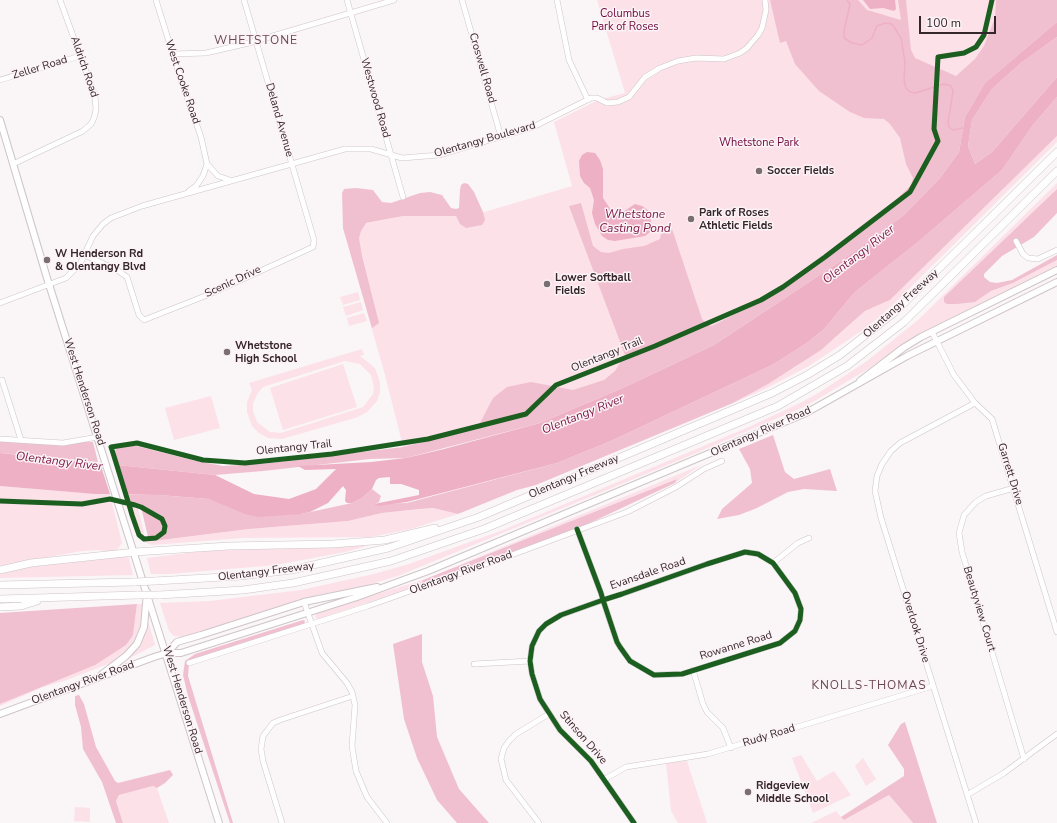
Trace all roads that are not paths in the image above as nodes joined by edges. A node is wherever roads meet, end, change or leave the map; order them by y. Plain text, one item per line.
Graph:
1 (60, 0) edge
2 (156, 0) edge
3 (244, 0) edge
4 (347, 0) edge
5 (394, 0) edge
6 (462, 0) edge
7 (556, 0) edge
8 (765, 0) edge
9 (350, 13) junction
10 (256, 41) junction
11 (172, 54) junction
12 (80, 56) junction
13 (0, 80) edge
14 (588, 100) junction
15 (0, 120) edge
16 (502, 137) junction
17 (1057, 152) edge
18 (391, 155) junction
19 (13, 164) junction
20 (207, 164) junction
21 (292, 164) junction
22 (1057, 171) edge
23 (233, 180) junction
24 (186, 193) junction
25 (403, 197) dead end
26 (314, 240) joint
27 (1016, 241) dead end
28 (1057, 250) edge
29 (85, 255) junction
30 (1057, 270) edge
31 (1057, 282) edge
32 (50, 285) junction
33 (0, 303) edge
34 (932, 332) junction
35 (937, 341) junction
36 (2, 380) dead end
37 (846, 391) junction
38 (975, 403) junction
39 (98, 437) junction
40 (0, 439) edge
41 (21, 440) junction
42 (722, 461) dead end
43 (1014, 488) junction
44 (479, 517) junction
45 (578, 530) junction
46 (809, 538) dead end
47 (135, 552) junction
48 (773, 563) junction
49 (0, 570) edge
50 (0, 586) edge
51 (385, 586) junction
52 (147, 591) junction
53 (50, 598) junction
54 (0, 599) edge
55 (603, 600) junction
56 (304, 602) junction
57 (0, 607) edge
58 (308, 613) junction
59 (311, 624) junction
60 (1057, 632) edge
61 (167, 653) junction
62 (530, 661) junction
63 (189, 663) dead end
64 (474, 664) dead end
65 (693, 670) junction
66 (98, 678) junction
67 (933, 686) junction
68 (353, 696) junction
69 (0, 714) edge
70 (549, 714) junction
71 (1057, 734) edge
72 (731, 748) junction
73 (1024, 759) junction
74 (605, 779) junction
75 (967, 795) junction
76 (219, 823) edge
77 (282, 823) edge
78 (387, 823) edge
79 (539, 823) edge
80 (634, 823) edge
81 (976, 823) edge

1 - 12 street, Aldrich Road
2 - 11 street, West Cooke Road
3 - 10 street, Deland Avenue
4 - 9 street, Westwood Road
5 - 9 street
6 - 16 street, Croswell Road
7 - 14 street
8 - 14 street
9 - 10 street
9 - 18 street, Westwood Road
10 - 11 street
10 - 21 street, Deland Avenue
11 - 20 street, West Cooke Road
12 - 13 street, Zeller Road
12 - 19 street, Aldrich Road
14 - 16 street, Olentangy Boulevard
15 - 19 main road, West Henderson Road
16 - 18 street, Olentangy Boulevard
17 - 44 highway, Olentangy Freeway
18 - 21 street, Olentangy Boulevard
18 - 25 street, Westwood Road
19 - 32 main road, West Henderson Road
20 - 23 street
20 - 24 street
21 - 23 street, Olentangy Boulevard
21 - 26 street, Deland Avenue
22 - 53 highway, Olentangy Freeway, bridge
23 - 24 street, Olentangy Boulevard
24 - 29 street, Olentangy Boulevard
26 - 29 street, Scenic Drive
27 - 28 street
29 - 32 street, Olentangy Boulevard
30 - 34 main road, Olentangy River Road
31 - 35 main road, Olentangy River Road
32 - 33 street, Olentangy Boulevard
32 - 39 main road, West Henderson Road
34 - 35 street, Garrett Drive
34 - 37 main road, Olentangy River Road
35 - 37 main road, Olentangy River Road
35 - 38 street, Garrett Drive
36 - 41 street
37 - 51 main road, Olentangy River Road
38 - 43 street, Garrett Drive
38 - 67 street, Overlook Drive
39 - 41 street
39 - 47 main road, West Henderson Road
40 - 41 street
42 - 45 street, Olentangy River Road
43 - 60 street, Garrett Drive
43 - 73 street, Beautyview Court
44 - 47 highway
44 - 50 highway, Olentangy Freeway, bridge
45 - 55 street
45 - 59 street, Olentangy River Road
46 - 48 street
47 - 49 highway
47 - 52 main road, West Henderson Road
48 - 55 street, Evansdale Road
48 - 65 street, Rowanne Road
51 - 56 main road, Olentangy River Road
51 - 58 main road, Olentangy River Road
52 - 61 main road, West Henderson Road
52 - 66 main road
53 - 54 highway, Olentangy Freeway
53 - 57 highway
55 - 62 street, Evansdale Road
55 - 65 street, Rowanne Road
56 - 58 street
56 - 61 main road, Olentangy River Road
58 - 59 street
58 - 61 main road, Olentangy River Road
59 - 63 street, Olentangy River Road
59 - 68 street
61 - 66 main road, Olentangy River Road
61 - 76 main road, West Henderson Road
62 - 64 street
62 - 70 street, Stinson Drive
65 - 72 street
66 - 69 main road, Olentangy River Road
67 - 72 street, Rudy Road
67 - 75 street, Overlook Drive
68 - 77 street
68 - 78 street
70 - 74 street, Stinson Drive
70 - 79 street
71 - 73 street
72 - 74 street, Rudy Road
73 - 75 street
74 - 80 street, Stinson Drive
75 - 81 street, Overlook Drive

